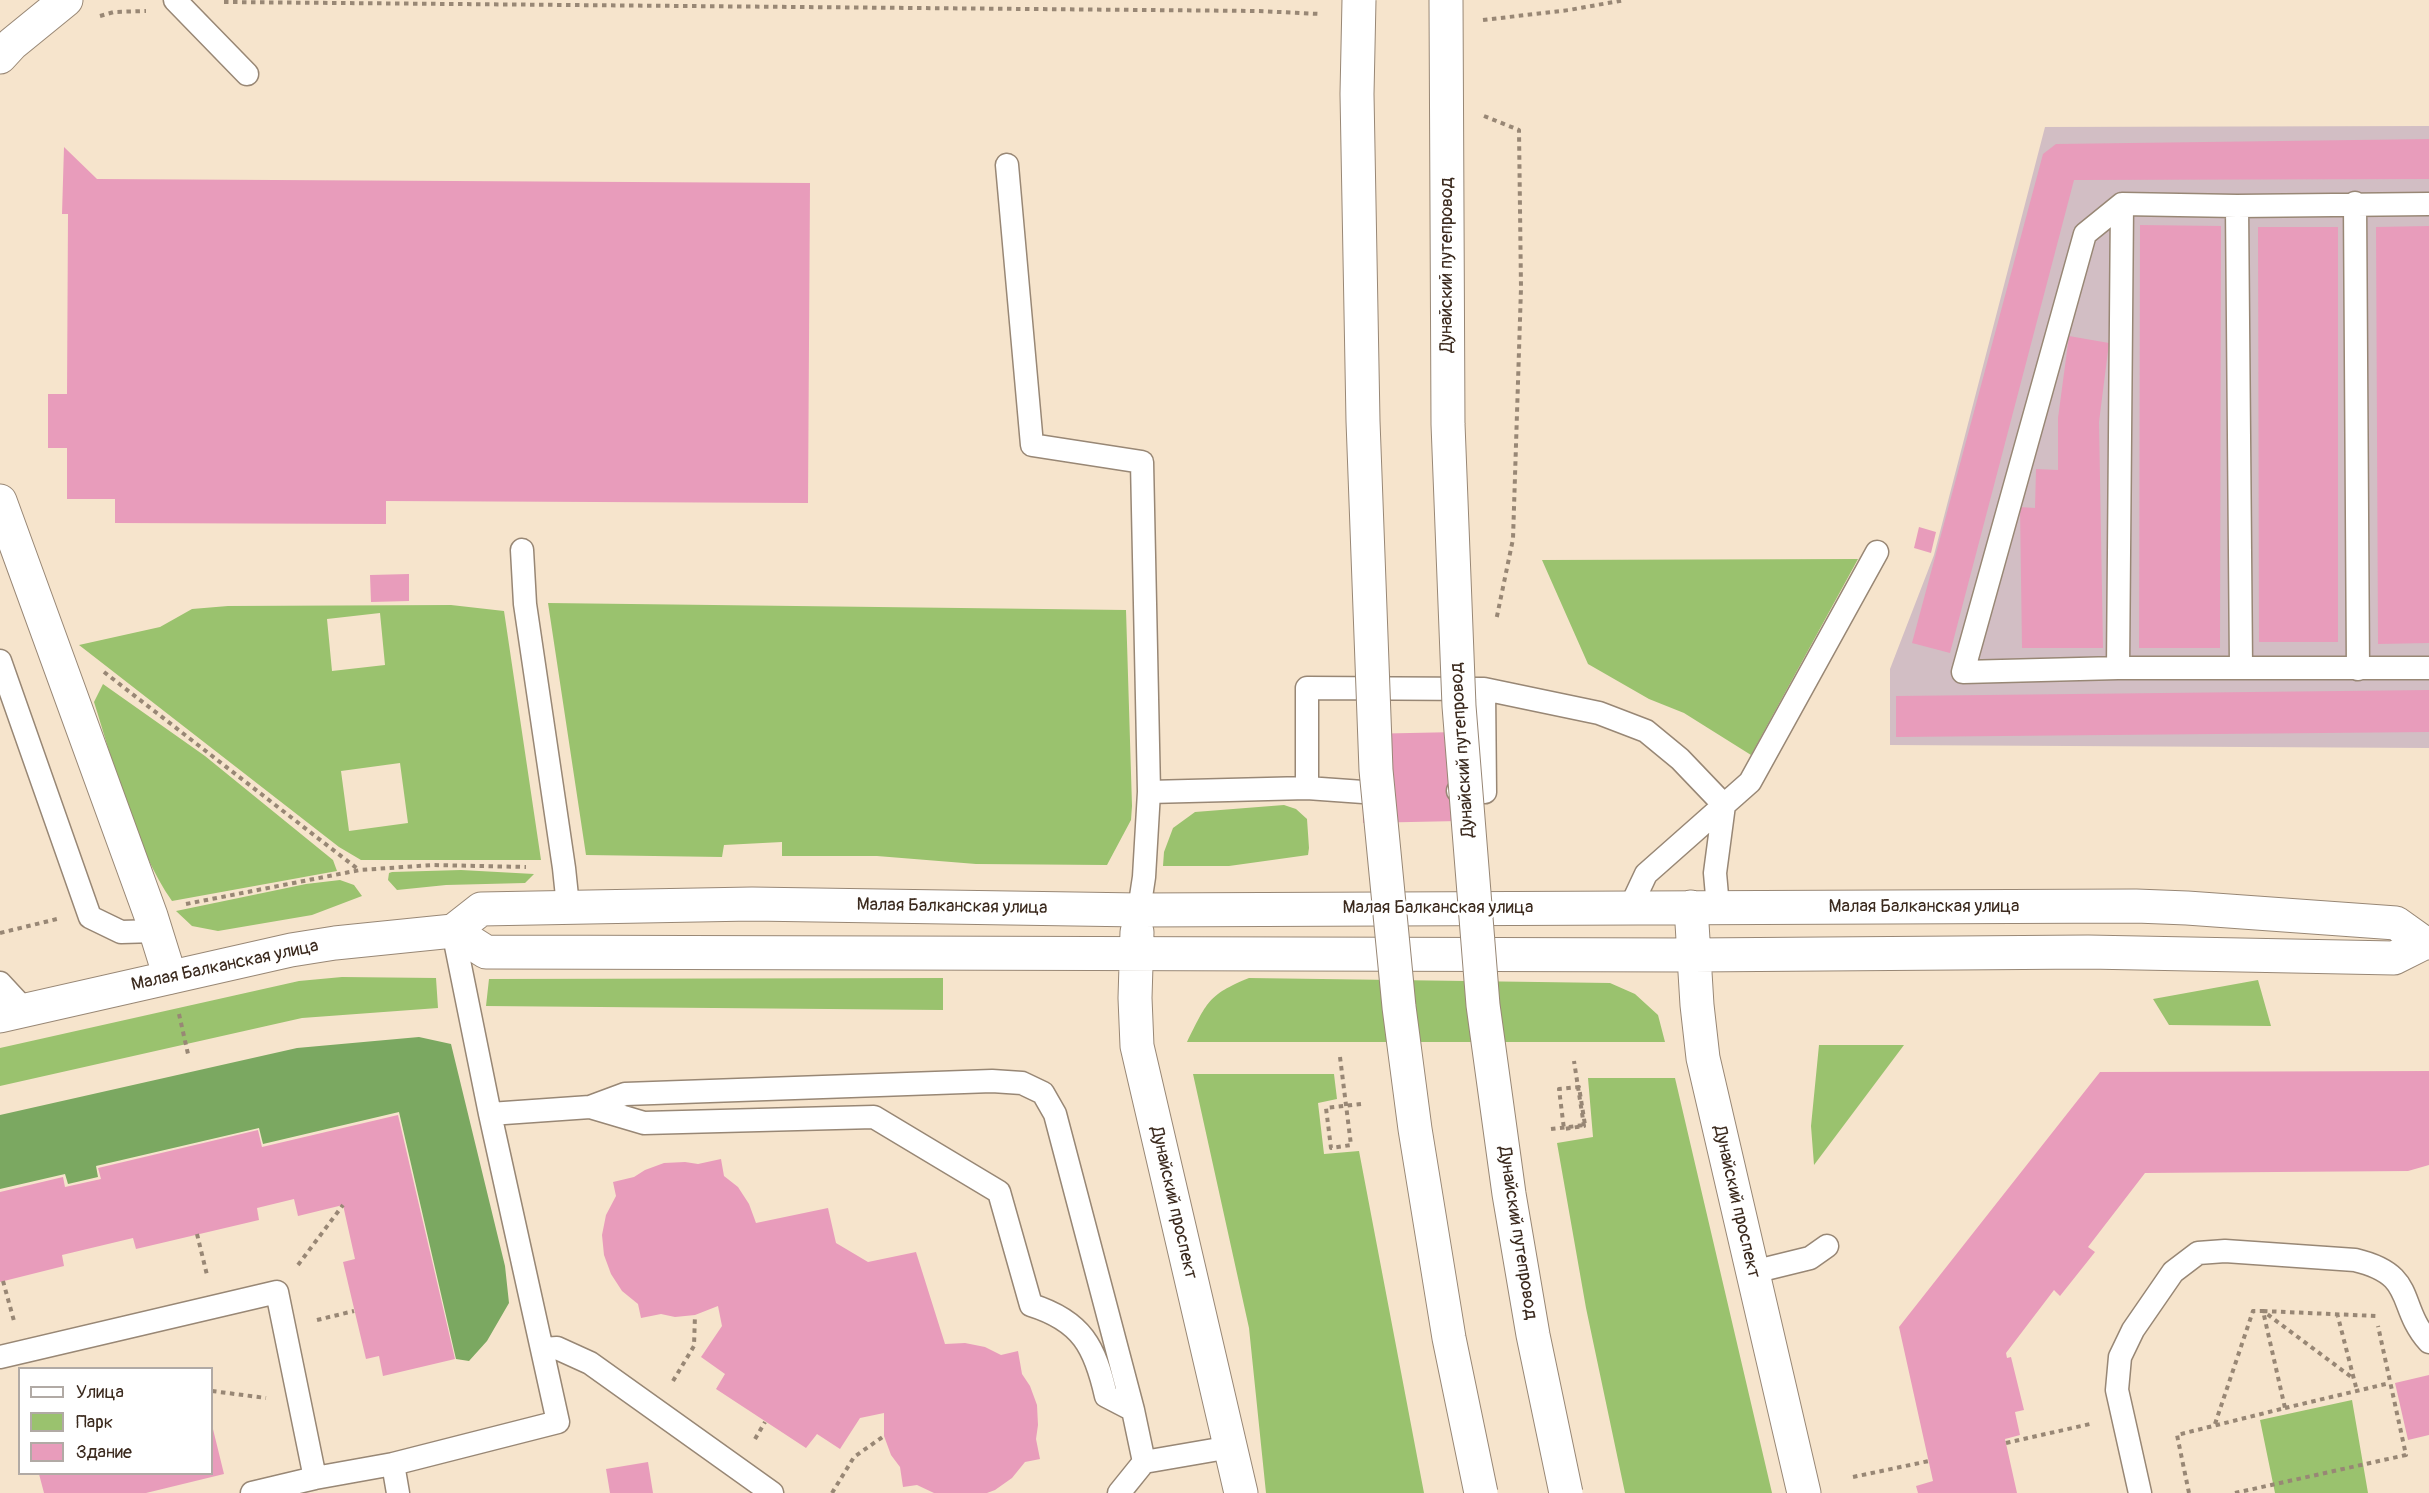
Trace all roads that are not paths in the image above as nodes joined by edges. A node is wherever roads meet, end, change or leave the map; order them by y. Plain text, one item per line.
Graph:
1 (66, 0) edge
2 (1359, 0) edge
3 (1446, 0) edge
4 (176, 1) edge
5 (4, 45) edge
6 (247, 74) dead end
7 (1006, 165) dead end
8 (2355, 203) junction
9 (2122, 204) junction
10 (2429, 204) edge
11 (2237, 206) junction
12 (0, 501) edge
13 (522, 550) dead end
14 (1877, 552) dead end
15 (0, 661) edge
16 (2241, 667) junction
17 (2118, 668) junction
18 (2429, 668) edge
19 (2358, 669) junction
20 (1484, 689) junction
21 (1306, 788) junction
22 (1458, 791) dead end
23 (1149, 792) junction
24 (1363, 792) dead end
25 (1724, 806) junction
26 (568, 906) junction
27 (1704, 907) junction
28 (1630, 908) junction
29 (1139, 910) junction
30 (153, 924) junction
31 (453, 931) junction
32 (2427, 943) edge
33 (1136, 955) junction
34 (1694, 955) junction
35 (170, 977) junction
36 (0, 983) edge
37 (12, 1013) edge
38 (590, 1107) junction
39 (490, 1114) junction
40 (1827, 1246) dead end
41 (1753, 1272) junction
42 (2429, 1342) edge
43 (542, 1349) junction
44 (0, 1357) edge
45 (1133, 1410) junction
46 (1231, 1447) junction
47 (1144, 1462) junction
48 (393, 1464) junction
49 (315, 1478) junction
50 (252, 1493) edge
51 (398, 1493) edge
52 (771, 1493) edge
53 (1119, 1493) edge
54 (1241, 1493) edge
55 (1481, 1493) edge
56 (1566, 1493) edge
57 (1804, 1493) edge
58 (2140, 1493) edge

1 - 5 street
2 - 55 street, bridge
3 - 56 street, Дунайский путепровод, bridge
4 - 6 lane
7 - 23 lane
8 - 10 lane
8 - 11 lane
8 - 19 lane
9 - 11 lane
9 - 17 lane
9 - 17 lane
11 - 16 lane
12 - 30 street
13 - 26 lane
14 - 25 lane
15 - 30 lane
16 - 17 lane
16 - 19 lane
18 - 19 lane
20 - 21 lane
20 - 22 lane
20 - 25 lane
21 - 23 lane
21 - 24 lane
23 - 29 lane
25 - 27 lane
25 - 28 lane
26 - 29 street, Малая Балканская улица
26 - 31 street, Малая Балканская улица
27 - 28 street, Малая Балканская улица
27 - 32 street, Малая Балканская улица
27 - 34 street, Дунайский проспект
28 - 29 street, Малая Балканская улица
29 - 33 street, Дунайский проспект
30 - 35 street
31 - 33 street, Малая Балканская улица
31 - 35 street, Малая Балканская улица
31 - 39 lane
32 - 34 street, Малая Балканская улица
33 - 34 street, Малая Балканская улица
33 - 46 street, Дунайский проспект
34 - 41 street, Дунайский проспект
35 - 37 street, Малая Балканская улица
36 - 37 lane
38 - 39 lane
38 - 45 lane
38 - 45 lane
39 - 43 lane
40 - 41 lane
41 - 57 street, Дунайский проспект
42 - 58 lane
43 - 48 lane
43 - 52 lane
44 - 49 lane
45 - 47 lane
46 - 47 lane
46 - 54 street, Дунайский проспект
47 - 53 lane
48 - 49 lane
48 - 51 lane
49 - 50 lane

